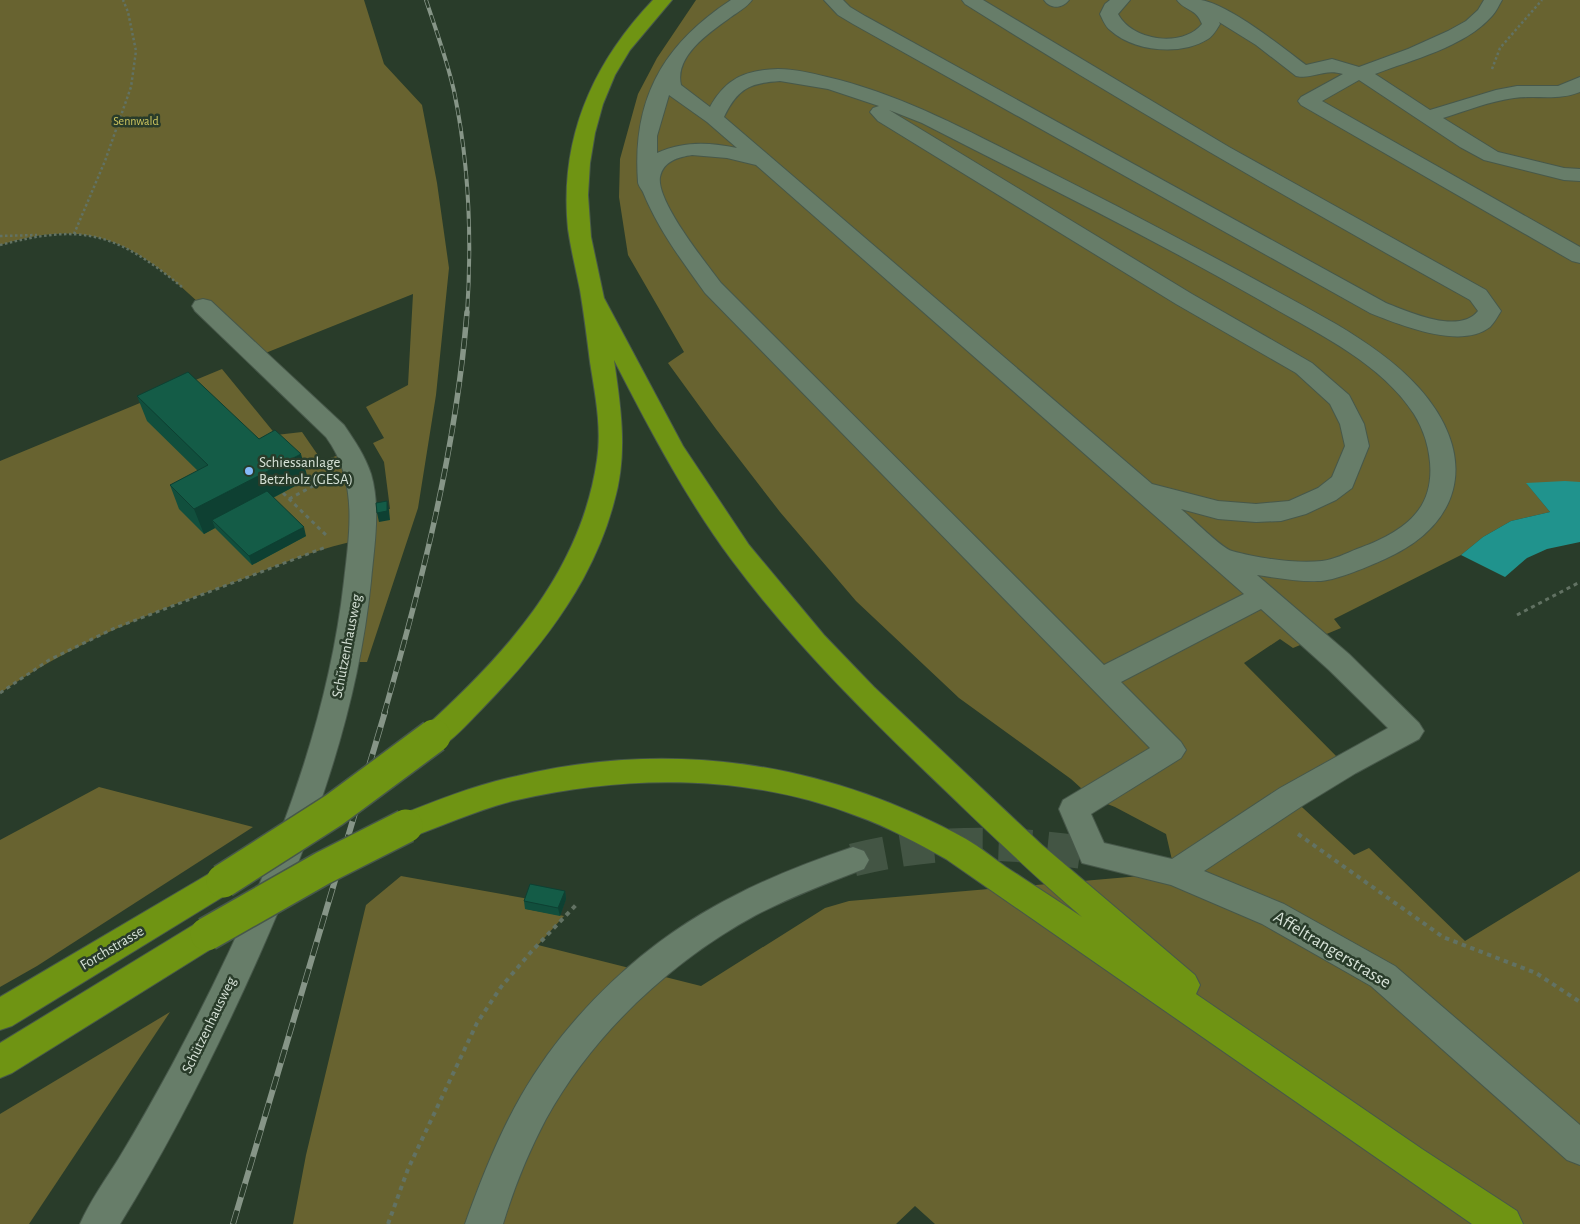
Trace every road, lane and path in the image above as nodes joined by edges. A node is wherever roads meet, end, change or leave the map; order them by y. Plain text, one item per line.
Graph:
1 (124, 0) edge
2 (663, 0) edge
3 (743, 0) edge
4 (833, 0) edge
5 (971, 0) edge
6 (1053, 0) edge
7 (1060, 0) edge
8 (1122, 0) edge
9 (1493, 0) edge
10 (1542, 0) edge
11 (1190, 1) edge
12 (669, 71) junction
13 (1361, 73) junction
14 (1580, 83) edge
15 (1516, 92) junction
16 (866, 96) junction
17 (1428, 117) junction
18 (714, 118) junction
19 (762, 161) junction
20 (1580, 175) edge
21 (648, 183) junction
22 (74, 234) junction
23 (44, 235) junction
24 (0, 236) edge
25 (0, 245) edge
26 (1580, 256) edge
27 (593, 299) junction
28 (203, 306) joint
29 (316, 485) dead end
30 (1142, 489) junction
31 (283, 493) dead end
32 (289, 499) junction
33 (329, 538) dead end
34 (301, 556) dead end
35 (1222, 559) junction
36 (1580, 582) edge
37 (1263, 596) junction
38 (1517, 615) dead end
39 (1101, 679) junction
40 (0, 693) edge
41 (1267, 812) junction
42 (853, 860) tunnel mouth
43 (1176, 873) junction
44 (578, 903) dead end
45 (1580, 1002) edge
46 (0, 1015) edge
47 (0, 1062) edge
48 (1331, 1105) junction
49 (1580, 1148) edge
50 (99, 1224) edge
51 (388, 1224) edge
52 (484, 1224) edge
53 (1504, 1224) edge

1 - 22 path
2 - 27 highway
3 - 12 street
4 - 5 street
6 - 7 street
8 - 11 street
9 - 13 street
10 - 15 path
11 - 13 street
12 - 18 street
12 - 21 street
13 - 17 street
13 - 26 street
14 - 15 street
15 - 17 street
16 - 18 street
16 - 30 street
16 - 35 street
17 - 20 street
18 - 19 street
19 - 21 street
19 - 30 street
21 - 39 street
22 - 23 path
22 - 28 path
23 - 24 path
23 - 25 path
27 - 46 highway, Forchstrasse, bridge
27 - 48 highway
28 - 50 street, Schützenhausweg
29 - 32 path
30 - 35 street
31 - 32 path
32 - 33 path
34 - 40 path
35 - 37 street
36 - 38 path
37 - 39 street
37 - 41 street
39 - 43 street, Affeltrangerstrasse
41 - 43 street
41 - 45 path
42 - 52 street
43 - 49 street, Affeltrangerstrasse
44 - 51 path
47 - 48 highway, bridge
48 - 53 highway

